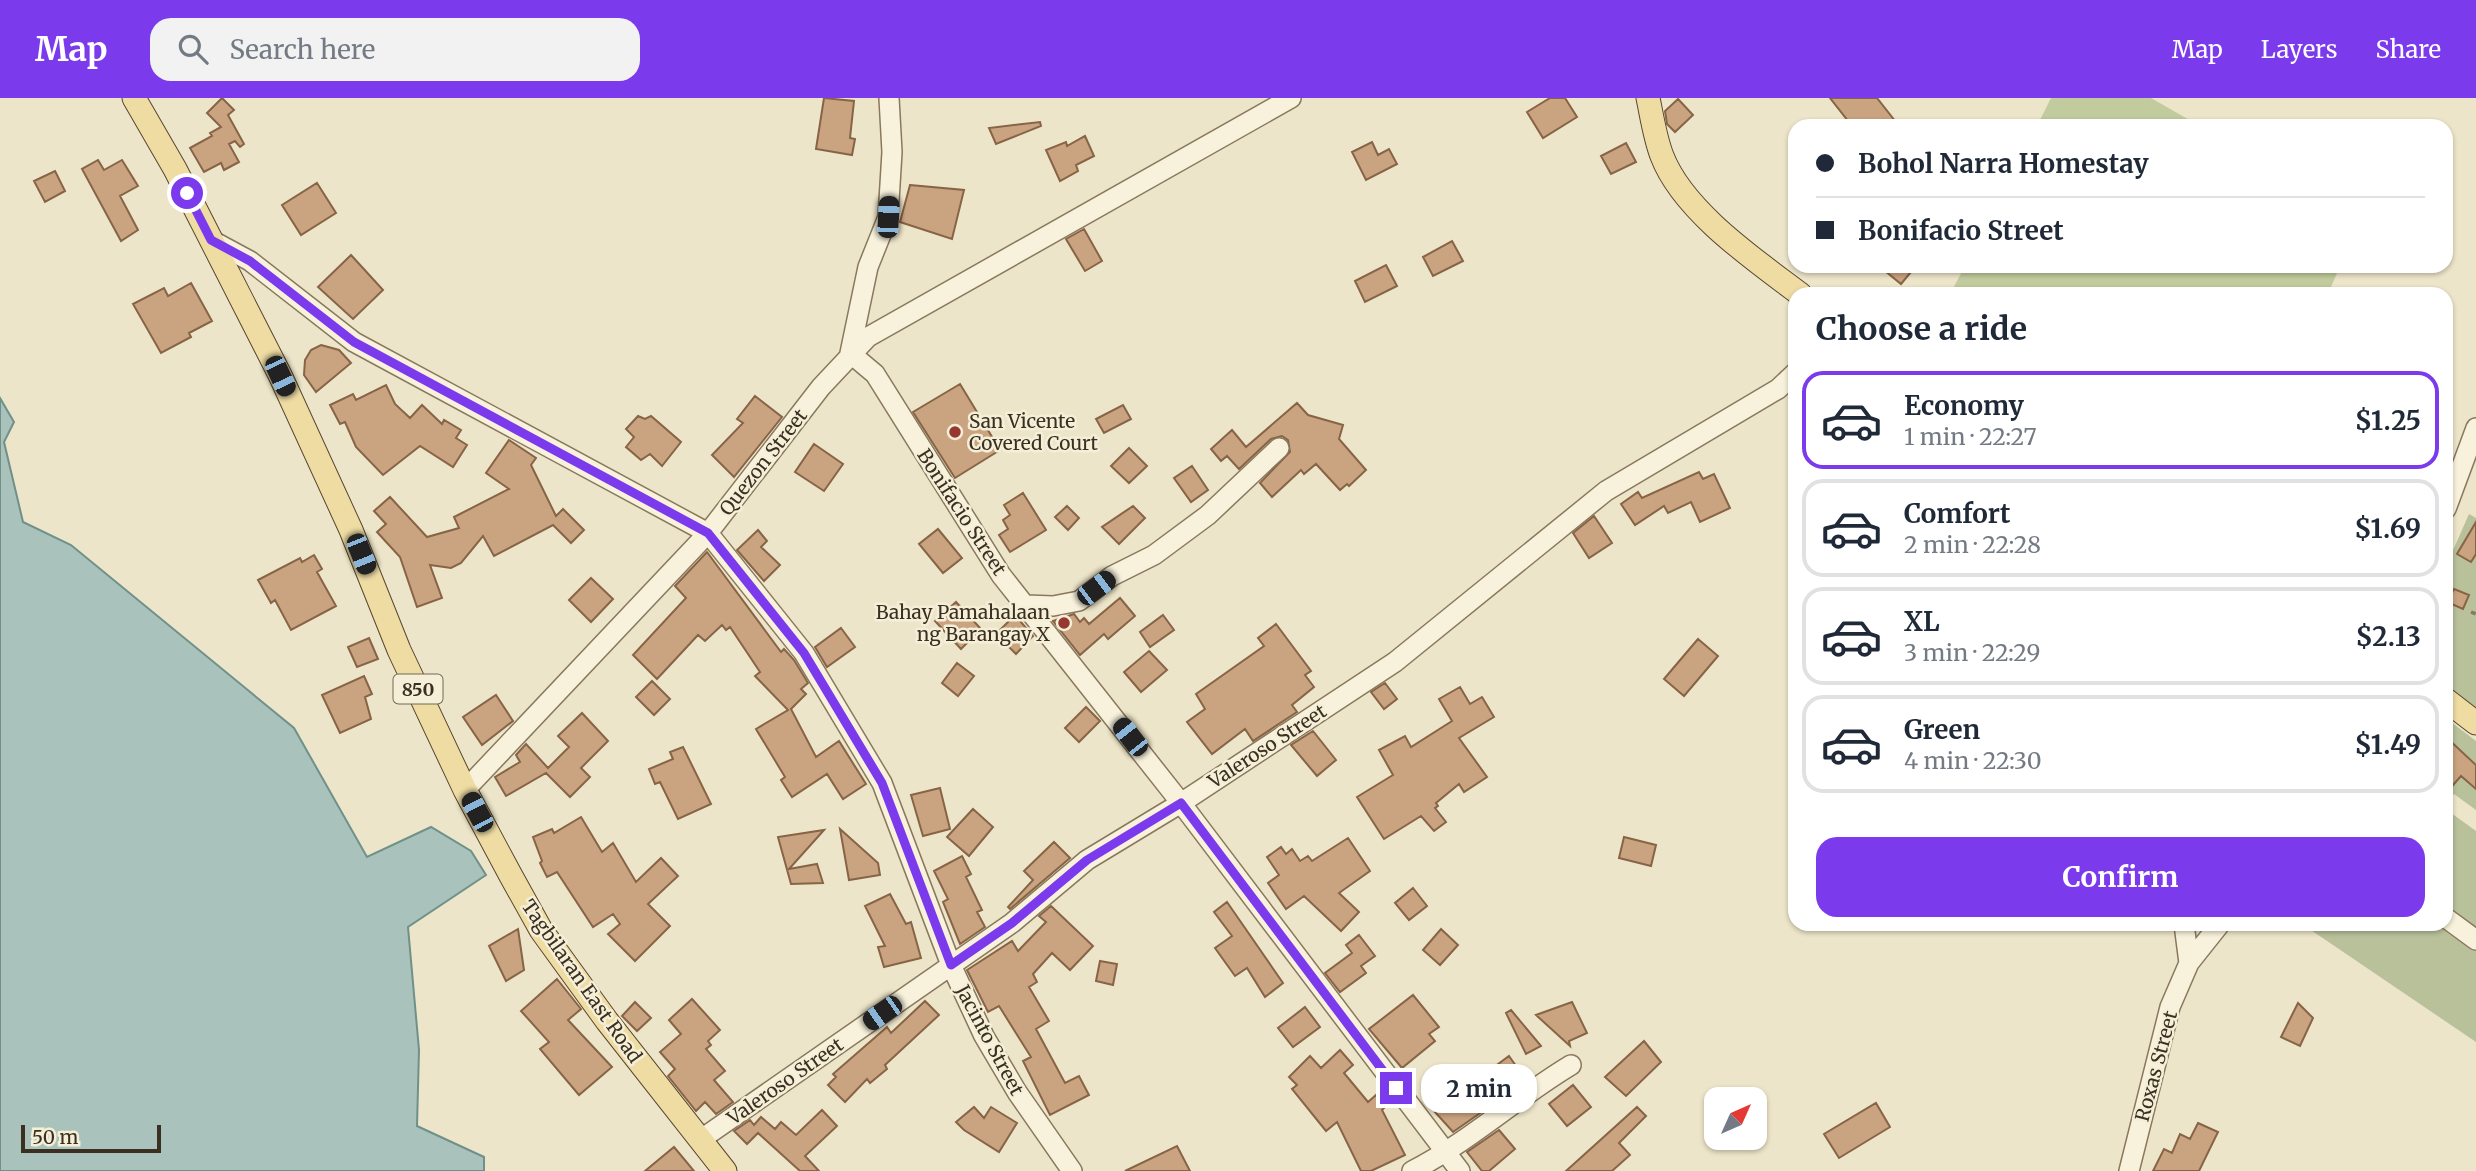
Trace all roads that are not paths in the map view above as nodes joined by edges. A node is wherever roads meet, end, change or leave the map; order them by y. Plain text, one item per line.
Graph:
1 (134, 98) edge
2 (889, 98) edge
3 (1291, 98) edge
4 (1648, 98) edge
5 (211, 240) junction
6 (1791, 287) edge
7 (850, 353) junction
8 (1788, 379) edge
9 (2476, 428) edge
10 (1279, 448) dead end
11 (2453, 490) edge
12 (708, 533) junction
13 (1026, 605) junction
14 (2453, 705) edge
15 (2476, 723) edge
16 (465, 790) junction
17 (1181, 803) junction
18 (2453, 923) edge
19 (2184, 931) edge
20 (2215, 931) edge
21 (2476, 940) edge
22 (951, 965) junction
23 (2186, 970) junction
24 (1571, 1065) dead end
25 (701, 1140) junction
26 (1446, 1154) junction
27 (724, 1171) edge
28 (1072, 1171) edge
29 (1412, 1171) edge
30 (1460, 1171) edge
31 (2129, 1171) edge

1 - 5 main road, Tagbilaran East Road / 850
2 - 7 street, Quezon Street
3 - 7 street
4 - 6 main road
5 - 12 street, Jacinto Street
5 - 16 main road, Tagbilaran East Road / 850
7 - 12 street, Quezon Street
7 - 13 street, Bonifacio Street
8 - 17 street, Valeroso Street
9 - 11 street
10 - 13 street
12 - 16 street, Quezon Street
12 - 22 street, Jacinto Street
13 - 17 street, Bonifacio Street
14 - 15 main road
16 - 25 main road, Tagbilaran East Road / 850
17 - 22 street, Valeroso Street
17 - 26 street, Bonifacio Street
18 - 21 street
19 - 23 street
20 - 23 street, Roxas Street
22 - 25 street, Valeroso Street
22 - 28 street, Jacinto Street
23 - 31 street, Roxas Street
24 - 26 street
25 - 27 main road, Tagbilaran East Road / 850
26 - 29 street
26 - 30 street, Bonifacio Street

